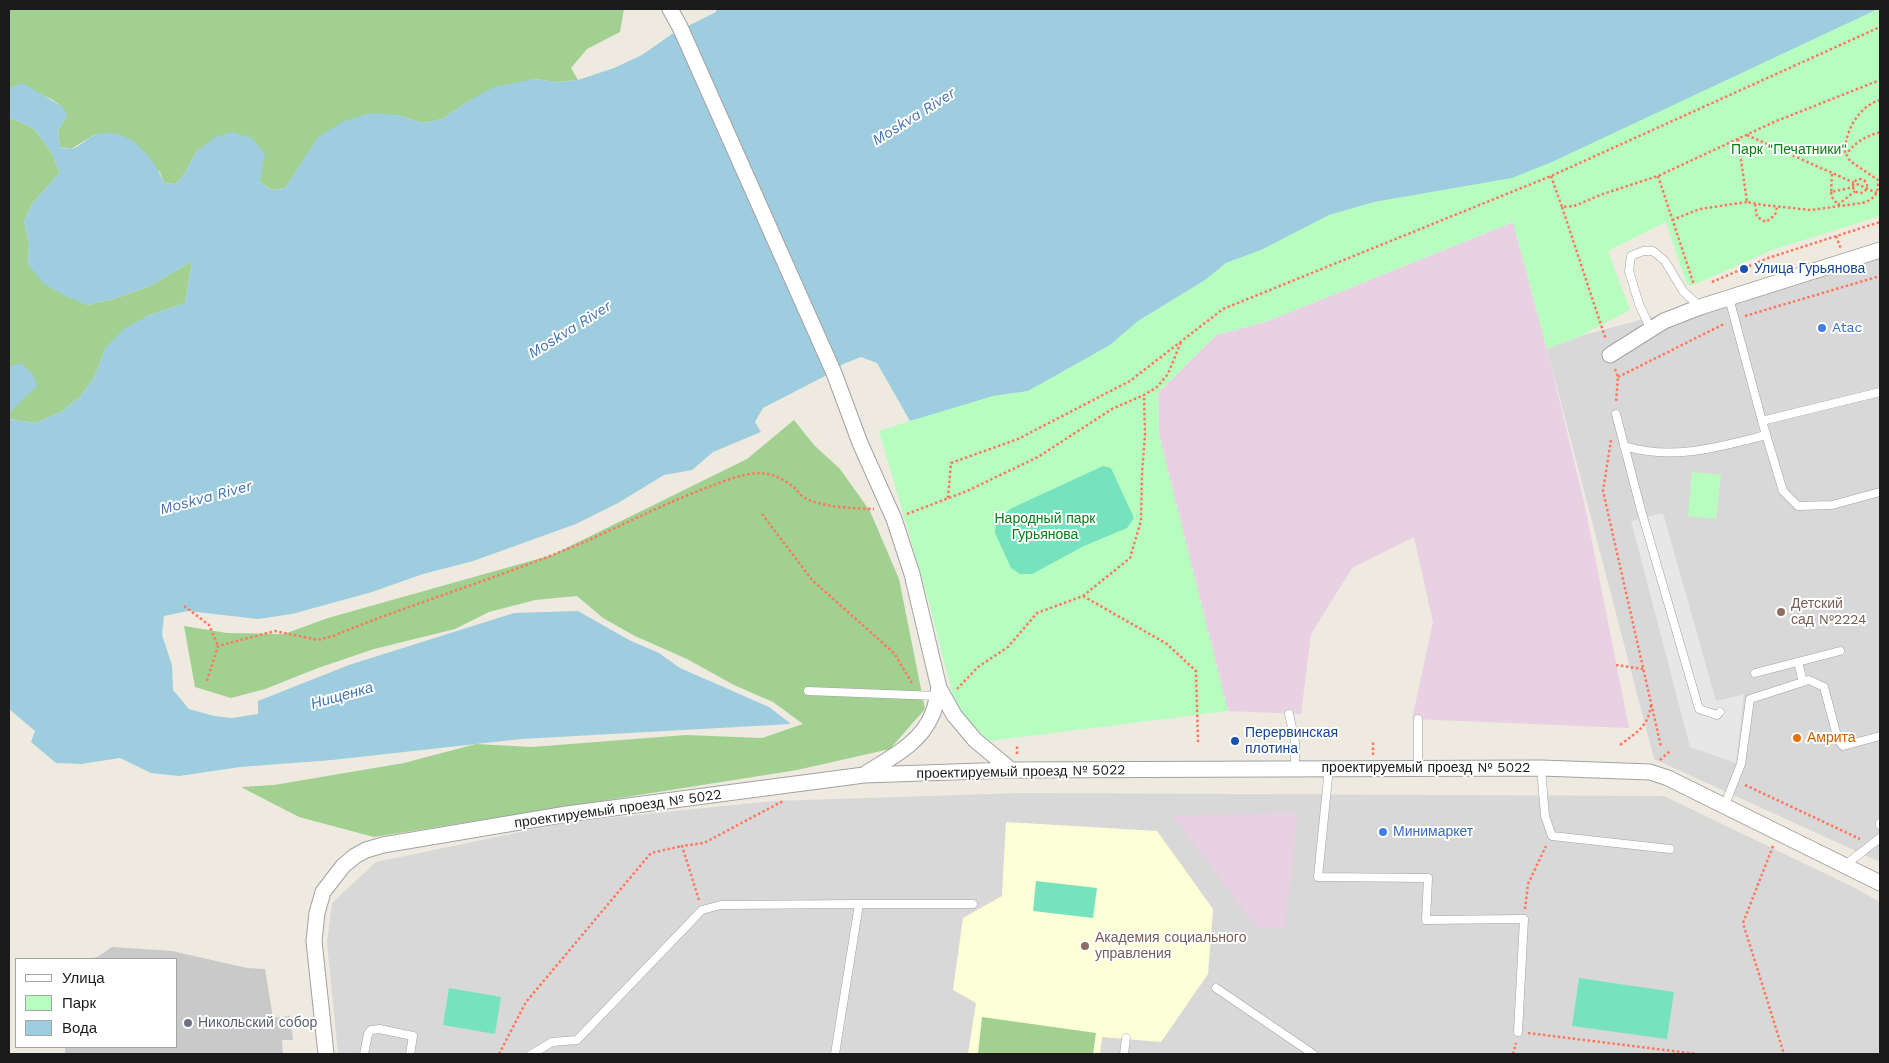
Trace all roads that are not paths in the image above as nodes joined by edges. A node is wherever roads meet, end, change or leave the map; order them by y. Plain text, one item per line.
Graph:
1 (670, 9) edge
2 (1880, 250) edge
3 (1729, 298) junction
4 (1700, 307) junction
5 (1650, 328) junction
6 (1610, 355) road end
7 (1880, 392) edge
8 (1616, 414) road end
9 (1762, 420) junction
10 (1766, 435) junction
11 (1624, 446) junction
12 (1880, 492) edge
13 (1840, 651) dead end
14 (1798, 662) junction
15 (1755, 673) dead end
16 (1803, 682) junction
17 (808, 691) dead end
18 (938, 692) junction
19 (1720, 712) dead end
20 (1288, 714) dead end
21 (1418, 719) dead end
22 (1880, 736) edge
23 (1295, 768) junction
24 (1329, 768) junction
25 (1418, 768) junction
26 (1541, 768) junction
27 (1011, 770) junction
28 (864, 775) junction
29 (1724, 807) junction
30 (1880, 838) edge
31 (1670, 850) dead end
32 (1845, 865) junction
33 (1880, 883) edge
34 (860, 904) junction
35 (973, 904) dead end
36 (1216, 988) dead end
37 (1518, 1032) road end
38 (1126, 1038) dead end
39 (326, 1054) edge
40 (364, 1054) edge
41 (410, 1054) edge
42 (532, 1054) edge
43 (835, 1054) edge
44 (1124, 1054) edge
45 (1313, 1054) edge

1 - 18 street
2 - 3 street
3 - 4 street
3 - 9 lane
4 - 5 street
4 - 5 lane
5 - 6 street
7 - 9 lane
8 - 11 lane
9 - 10 lane
10 - 11 lane
10 - 12 lane
11 - 19 lane
13 - 14 lane
14 - 15 lane
14 - 16 lane
16 - 22 lane
16 - 29 lane
17 - 18 lane
18 - 27 street
18 - 28 street
20 - 23 lane
21 - 25 lane
23 - 24 street, проектируемый проезд № 5022
23 - 27 street, проектируемый проезд № 5022
24 - 25 street, проектируемый проезд № 5022
24 - 37 lane
25 - 26 street, проектируемый проезд № 5022
26 - 29 street, проектируемый проезд № 5022
26 - 31 lane
27 - 28 street, проектируемый проезд № 5022
28 - 39 street, проектируемый проезд № 5022
29 - 32 street, проектируемый проезд № 5022
30 - 32 lane
32 - 33 street, проектируемый проезд № 5022
34 - 35 lane
34 - 42 lane
34 - 43 lane
36 - 45 lane
38 - 44 lane
40 - 41 lane

